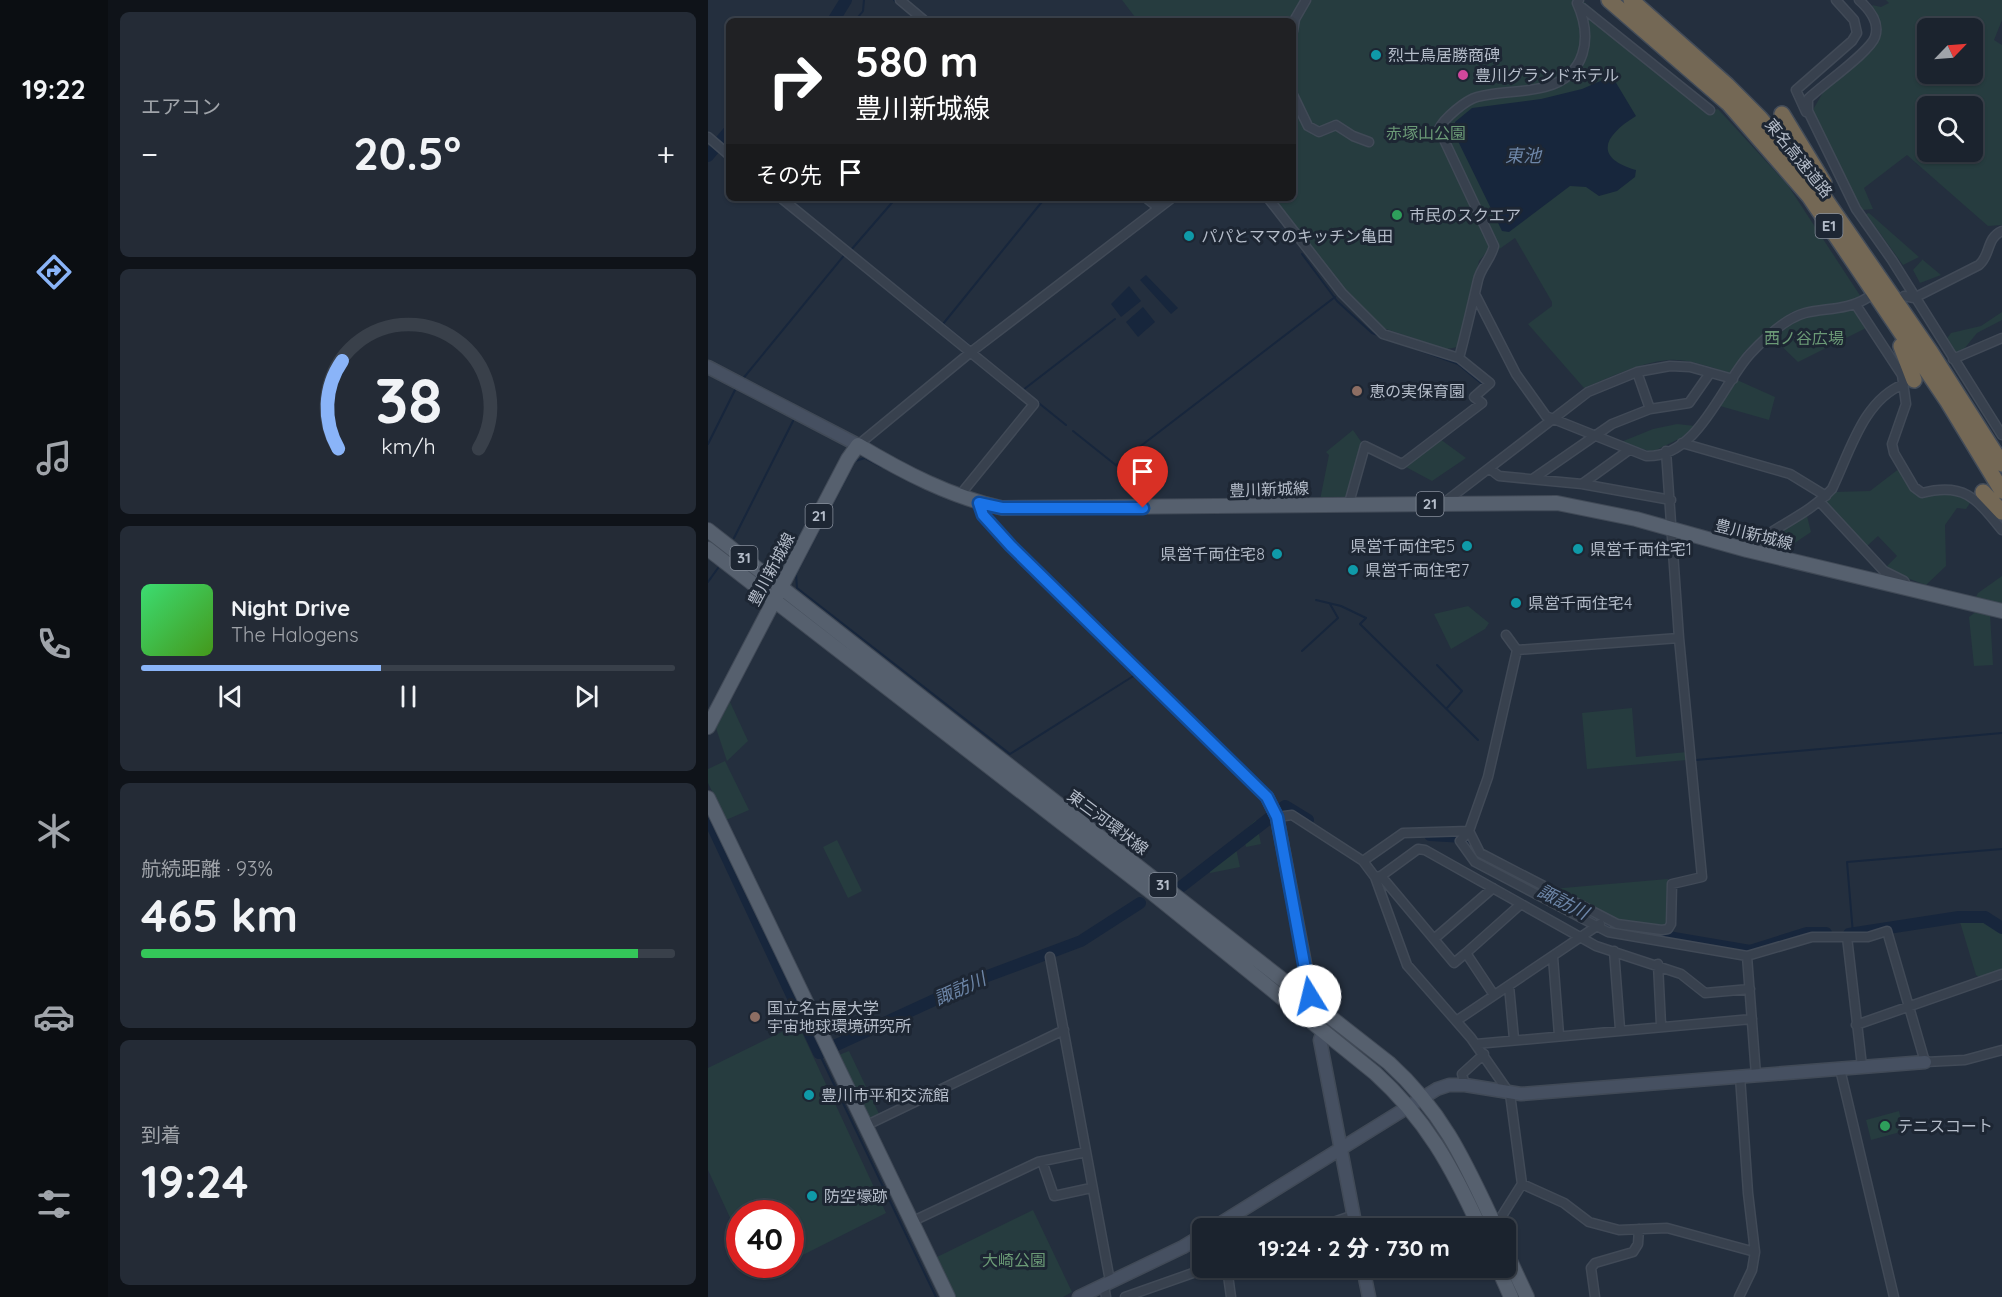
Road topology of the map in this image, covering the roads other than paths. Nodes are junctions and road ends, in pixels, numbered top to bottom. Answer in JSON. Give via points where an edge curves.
{"nodes":[{"id":1,"x":900,"y":0,"type":"edge"},
{"id":2,"x":1306,"y":0,"type":"edge"},
{"id":3,"x":1609,"y":0,"type":"edge"},
{"id":4,"x":1631,"y":0,"type":"edge"},
{"id":5,"x":1836,"y":0,"type":"edge"},
{"id":6,"x":1859,"y":0,"type":"edge"},
{"id":7,"x":1576,"y":1,"type":"edge"},
{"id":8,"x":921,"y":18,"type":"edge"},
{"id":9,"x":1296,"y":18,"type":"edge"},
{"id":10,"x":1296,"y":102,"type":"edge"},
{"id":11,"x":1710,"y":110,"type":"dead end"},
{"id":12,"x":1782,"y":114,"type":"dead end"},
{"id":13,"x":1814,"y":128,"type":"junction"},
{"id":14,"x":710,"y":139,"type":"edge"},
{"id":15,"x":1369,"y":142,"type":"dead end"},
{"id":16,"x":726,"y":152,"type":"edge"},
{"id":17,"x":785,"y":201,"type":"edge"},
{"id":18,"x":1150,"y":201,"type":"edge"},
{"id":19,"x":1168,"y":201,"type":"edge"},
{"id":20,"x":1270,"y":201,"type":"edge"},
{"id":21,"x":1159,"y":208,"type":"junction"},
{"id":22,"x":2002,"y":231,"type":"edge"},
{"id":23,"x":1853,"y":239,"type":"junction"},
{"id":24,"x":1476,"y":296,"type":"junction"},
{"id":25,"x":1904,"y":296,"type":"dead end"},
{"id":26,"x":1914,"y":297,"type":"junction"},
{"id":27,"x":1867,"y":298,"type":"dead end"},
{"id":28,"x":1882,"y":304,"type":"junction"},
{"id":29,"x":1856,"y":305,"type":"junction"},
{"id":30,"x":2002,"y":338,"type":"edge"},
{"id":31,"x":971,"y":352,"type":"junction"},
{"id":32,"x":1459,"y":358,"type":"junction"},
{"id":33,"x":1953,"y":359,"type":"junction"},
{"id":34,"x":708,"y":367,"type":"edge"},
{"id":35,"x":1638,"y":372,"type":"junction"},
{"id":36,"x":1710,"y":373,"type":"junction"},
{"id":37,"x":1733,"y":379,"type":"junction"},
{"id":38,"x":1909,"y":382,"type":"junction"},
{"id":39,"x":1650,"y":409,"type":"junction"},
{"id":40,"x":1553,"y":419,"type":"junction"},
{"id":41,"x":1595,"y":435,"type":"junction"},
{"id":42,"x":2002,"y":435,"type":"edge"},
{"id":43,"x":1682,"y":443,"type":"junction"},
{"id":44,"x":858,"y":445,"type":"junction"},
{"id":45,"x":1629,"y":450,"type":"junction"},
{"id":46,"x":1666,"y":451,"type":"junction"},
{"id":47,"x":2002,"y":464,"type":"edge"},
{"id":48,"x":1490,"y":469,"type":"junction"},
{"id":49,"x":1534,"y":478,"type":"junction"},
{"id":50,"x":1582,"y":484,"type":"junction"},
{"id":51,"x":2002,"y":491,"type":"edge"},
{"id":52,"x":1983,"y":492,"type":"dead end"},
{"id":53,"x":960,"y":495,"type":"junction"},
{"id":54,"x":1823,"y":499,"type":"junction"},
{"id":55,"x":1671,"y":500,"type":"junction"},
{"id":56,"x":979,"y":503,"type":"junction"},
{"id":57,"x":1348,"y":503,"type":"junction"},
{"id":58,"x":1442,"y":504,"type":"junction"},
{"id":59,"x":2002,"y":512,"type":"edge"},
{"id":60,"x":1670,"y":529,"type":"junction"},
{"id":61,"x":708,"y":530,"type":"edge"},
{"id":62,"x":2002,"y":530,"type":"edge"},
{"id":63,"x":708,"y":549,"type":"edge"},
{"id":64,"x":1747,"y":550,"type":"junction"},
{"id":65,"x":780,"y":586,"type":"junction"},
{"id":66,"x":1908,"y":588,"type":"junction"},
{"id":67,"x":773,"y":599,"type":"junction"},
{"id":68,"x":2002,"y":611,"type":"edge"},
{"id":69,"x":1506,"y":635,"type":"dead end"},
{"id":70,"x":1679,"y":638,"type":"junction"},
{"id":71,"x":1517,"y":650,"type":"junction"},
{"id":72,"x":708,"y":727,"type":"edge"},
{"id":73,"x":1267,"y":797,"type":"joint"},
{"id":74,"x":708,"y":798,"type":"edge"},
{"id":75,"x":1277,"y":817,"type":"junction"},
{"id":76,"x":1469,"y":831,"type":"junction"},
{"id":77,"x":1364,"y":861,"type":"junction"},
{"id":78,"x":1378,"y":877,"type":"junction"},
{"id":79,"x":1493,"y":888,"type":"junction"},
{"id":80,"x":1521,"y":904,"type":"junction"},
{"id":81,"x":1608,"y":919,"type":"junction"},
{"id":82,"x":1598,"y":926,"type":"junction"},
{"id":83,"x":1582,"y":938,"type":"junction"},
{"id":84,"x":1847,"y":938,"type":"junction"},
{"id":85,"x":1434,"y":939,"type":"junction"},
{"id":86,"x":1614,"y":951,"type":"junction"},
{"id":87,"x":1466,"y":953,"type":"junction"},
{"id":88,"x":1747,"y":956,"type":"junction"},
{"id":89,"x":1050,"y":957,"type":"dead end"},
{"id":90,"x":1552,"y":957,"type":"junction"},
{"id":91,"x":1658,"y":964,"type":"junction"},
{"id":92,"x":2002,"y":974,"type":"edge"},
{"id":93,"x":1509,"y":986,"type":"junction"},
{"id":94,"x":1750,"y":989,"type":"junction"},
{"id":95,"x":1494,"y":995,"type":"junction"},
{"id":96,"x":1310,"y":1000,"type":"junction"},
{"id":97,"x":1910,"y":1006,"type":"junction"},
{"id":98,"x":1752,"y":1019,"type":"junction"},
{"id":99,"x":1456,"y":1021,"type":"junction"},
{"id":100,"x":1661,"y":1025,"type":"junction"},
{"id":101,"x":1856,"y":1025,"type":"junction"},
{"id":102,"x":1620,"y":1029,"type":"junction"},
{"id":103,"x":1064,"y":1030,"type":"junction"},
{"id":104,"x":1323,"y":1031,"type":"junction"},
{"id":105,"x":1559,"y":1035,"type":"junction"},
{"id":106,"x":1514,"y":1039,"type":"junction"},
{"id":107,"x":1476,"y":1044,"type":"junction"},
{"id":108,"x":2002,"y":1050,"type":"edge"},
{"id":109,"x":1484,"y":1054,"type":"junction"},
{"id":110,"x":1925,"y":1062,"type":"junction"},
{"id":111,"x":1862,"y":1066,"type":"junction"},
{"id":112,"x":1840,"y":1069,"type":"junction"},
{"id":113,"x":1756,"y":1075,"type":"junction"},
{"id":114,"x":1740,"y":1076,"type":"junction"},
{"id":115,"x":1465,"y":1085,"type":"junction"},
{"id":116,"x":1510,"y":1094,"type":"junction"},
{"id":117,"x":1423,"y":1097,"type":"junction"},
{"id":118,"x":1409,"y":1105,"type":"junction"},
{"id":119,"x":866,"y":1126,"type":"junction"},
{"id":120,"x":1341,"y":1147,"type":"junction"},
{"id":121,"x":1086,"y":1152,"type":"junction"},
{"id":122,"x":1042,"y":1161,"type":"junction"},
{"id":123,"x":1522,"y":1184,"type":"junction"},
{"id":124,"x":1091,"y":1188,"type":"junction"},
{"id":125,"x":1354,"y":1215,"type":"junction"},
{"id":126,"x":1231,"y":1218,"type":"edge"},
{"id":127,"x":1345,"y":1218,"type":"edge"},
{"id":128,"x":1354,"y":1218,"type":"edge"},
{"id":129,"x":1484,"y":1218,"type":"edge"},
{"id":130,"x":1486,"y":1218,"type":"edge"},
{"id":131,"x":1501,"y":1218,"type":"edge"},
{"id":132,"x":911,"y":1222,"type":"junction"},
{"id":133,"x":1639,"y":1228,"type":"junction"},
{"id":134,"x":1192,"y":1241,"type":"edge"},
{"id":135,"x":1755,"y":1252,"type":"junction"},
{"id":136,"x":1192,"y":1273,"type":"edge"},
{"id":137,"x":1516,"y":1273,"type":"edge"},
{"id":138,"x":1228,"y":1278,"type":"edge"},
{"id":139,"x":1365,"y":1278,"type":"edge"},
{"id":140,"x":1502,"y":1278,"type":"edge"},
{"id":141,"x":1107,"y":1288,"type":"edge"},
{"id":142,"x":1592,"y":1296,"type":"edge"},
{"id":143,"x":948,"y":1297,"type":"edge"},
{"id":144,"x":1079,"y":1297,"type":"edge"},
{"id":145,"x":1125,"y":1297,"type":"edge"},
{"id":146,"x":1231,"y":1297,"type":"edge"},
{"id":147,"x":1369,"y":1297,"type":"edge"},
{"id":148,"x":1511,"y":1297,"type":"edge"},
{"id":149,"x":1527,"y":1297,"type":"edge"},
{"id":150,"x":1739,"y":1297,"type":"edge"},
{"id":151,"x":1894,"y":1297,"type":"edge"}],
"edges":[{"from":1,"to":8,"type":"street"},
{"from":2,"to":9,"type":"street"},
{"from":3,"to":28,"type":"highway","name":"東名高速道路","number":"E1","via":[[1684,62],[1755,131],[1809,196]]},
{"from":4,"to":23,"type":"highway","name":"東名高速道路","number":"E1","via":[[1760,118],[1812,180]]},
{"from":5,"to":13,"type":"street","via":[[1854,20],[1857,33],[1796,90]]},
{"from":6,"to":13,"type":"street","via":[[1870,10],[1876,35],[1868,47],[1808,99]]},
{"from":7,"to":11,"type":"street"},
{"from":7,"to":24,"type":"street","via":[[1586,42],[1575,70],[1545,87],[1473,98],[1439,129],[1494,246],[1478,279]]},
{"from":10,"to":15,"type":"street","via":[[1308,126],[1319,132],[1336,125]]},
{"from":12,"to":23,"type":"highway"},
{"from":13,"to":26,"type":"street","via":[[1856,209]]},
{"from":14,"to":16,"type":"street"},
{"from":17,"to":31,"type":"street"},
{"from":18,"to":21,"type":"street"},
{"from":19,"to":21,"type":"street"},
{"from":20,"to":32,"type":"street","via":[[1342,293],[1383,334]]},
{"from":21,"to":31,"type":"street"},
{"from":22,"to":26,"type":"street","via":[[1991,239],[1979,265]]},
{"from":23,"to":47,"type":"highway","name":"東名高速道路","number":"E1"},
{"from":24,"to":32,"type":"street"},
{"from":24,"to":40,"type":"street","via":[[1522,383],[1546,416]]},
{"from":25,"to":26,"type":"street"},
{"from":26,"to":33,"type":"street"},
{"from":27,"to":29,"type":"street"},
{"from":28,"to":38,"type":"highway"},
{"from":28,"to":51,"type":"highway","name":"東名高速道路","number":"E1"},
{"from":29,"to":37,"type":"street","via":[[1794,316],[1749,355]]},
{"from":29,"to":38,"type":"street"},
{"from":30,"to":33,"type":"street"},
{"from":31,"to":44,"type":"street"},
{"from":31,"to":53,"type":"street","via":[[1034,404]]},
{"from":32,"to":57,"type":"street","via":[[1490,383],[1473,397],[1482,404],[1402,464],[1365,446]]},
{"from":33,"to":42,"type":"street"},
{"from":34,"to":44,"type":"street"},
{"from":35,"to":36,"type":"street","via":[[1670,366]]},
{"from":35,"to":39,"type":"street"},
{"from":35,"to":40,"type":"street","via":[[1587,392]]},
{"from":36,"to":37,"type":"street"},
{"from":36,"to":39,"type":"street","via":[[1689,403]]},
{"from":37,"to":43,"type":"street","via":[[1701,426]]},
{"from":38,"to":54,"type":"street","via":[[1884,393],[1872,407],[1832,489]]},
{"from":38,"to":62,"type":"street","via":[[1892,444],[1914,487],[1922,493],[1935,488],[1963,492],[1976,500]]},
{"from":39,"to":41,"type":"street"},
{"from":40,"to":41,"type":"street"},
{"from":40,"to":48,"type":"street"},
{"from":41,"to":45,"type":"street"},
{"from":41,"to":49,"type":"street"},
{"from":43,"to":46,"type":"street"},
{"from":43,"to":54,"type":"street","via":[[1790,474]]},
{"from":44,"to":53,"type":"main road","name":"豊川新城線","number":"21"},
{"from":44,"to":65,"type":"main road","name":"豊川新城線","number":"21"},
{"from":45,"to":46,"type":"street","via":[[1654,456]]},
{"from":45,"to":50,"type":"street"},
{"from":46,"to":55,"type":"street"},
{"from":48,"to":49,"type":"street","via":[[1499,476]]},
{"from":48,"to":58,"type":"street"},
{"from":49,"to":50,"type":"street"},
{"from":50,"to":55,"type":"street"},
{"from":52,"to":59,"type":"highway"},
{"from":53,"to":56,"type":"main road","name":"豊川新城線","number":"21"},
{"from":54,"to":64,"type":"street"},
{"from":54,"to":66,"type":"street","via":[[1884,571],[1906,582]]},
{"from":55,"to":60,"type":"street"},
{"from":56,"to":57,"type":"main road","name":"豊川新城線","number":"21","via":[[1042,509]]},
{"from":56,"to":73,"type":"street","via":[[983,515],[1011,546]]},
{"from":57,"to":58,"type":"main road","name":"豊川新城線","number":"21"},
{"from":58,"to":60,"type":"main road","name":"豊川新城線","number":"21","via":[[1557,503]]},
{"from":60,"to":64,"type":"main road","name":"豊川新城線","number":"21"},
{"from":60,"to":70,"type":"street"},
{"from":61,"to":65,"type":"main road","name":"東三河環状線","number":"31"},
{"from":63,"to":67,"type":"main road","name":"東三河環状線","number":"31"},
{"from":64,"to":66,"type":"main road","name":"豊川新城線","number":"21"},
{"from":65,"to":67,"type":"main road","name":"豊川新城線","number":"21"},
{"from":65,"to":96,"type":"main road","name":"東三河環状線","number":"31"},
{"from":66,"to":68,"type":"main road","name":"豊川新城線","number":"21"},
{"from":67,"to":72,"type":"main road","name":"豊川新城線","number":"21"},
{"from":67,"to":104,"type":"main road","name":"東三河環状線","number":"31","via":[[1151,892]]},
{"from":69,"to":71,"type":"street"},
{"from":70,"to":71,"type":"street"},
{"from":70,"to":81,"type":"street","via":[[1702,877],[1672,884],[1668,929],[1617,924]]},
{"from":71,"to":76,"type":"street","via":[[1488,777]]},
{"from":73,"to":75,"type":"street"},
{"from":74,"to":119,"type":"main road"},
{"from":75,"to":77,"type":"street","via":[[1292,815]]},
{"from":75,"to":96,"type":"street"},
{"from":76,"to":77,"type":"street","via":[[1403,833]]},
{"from":76,"to":81,"type":"street","via":[[1483,856]]},
{"from":76,"to":82,"type":"street","via":[[1460,841],[1475,862]]},
{"from":77,"to":78,"type":"street"},
{"from":78,"to":79,"type":"street","via":[[1418,849]]},
{"from":78,"to":85,"type":"street"},
{"from":78,"to":99,"type":"street","via":[[1401,955]]},
{"from":79,"to":80,"type":"street"},
{"from":79,"to":85,"type":"street"},
{"from":80,"to":83,"type":"street"},
{"from":80,"to":87,"type":"street"},
{"from":81,"to":82,"type":"street"},
{"from":82,"to":83,"type":"street"},
{"from":82,"to":88,"type":"street","via":[[1608,932]]},
{"from":83,"to":86,"type":"street"},
{"from":83,"to":90,"type":"street"},
{"from":84,"to":88,"type":"street","via":[[1812,937]]},
{"from":84,"to":97,"type":"street","via":[[1887,931]]},
{"from":84,"to":101,"type":"street"},
{"from":85,"to":87,"type":"street","via":[[1454,963]]},
{"from":86,"to":91,"type":"street"},
{"from":86,"to":102,"type":"street"},
{"from":87,"to":95,"type":"street"},
{"from":88,"to":94,"type":"street"},
{"from":89,"to":103,"type":"street"},
{"from":90,"to":93,"type":"street"},
{"from":90,"to":105,"type":"street"},
{"from":91,"to":94,"type":"street","via":[[1688,977],[1705,993]]},
{"from":91,"to":100,"type":"street"},
{"from":92,"to":97,"type":"street"},
{"from":93,"to":95,"type":"street"},
{"from":93,"to":106,"type":"street"},
{"from":94,"to":98,"type":"street"},
{"from":95,"to":99,"type":"street"},
{"from":96,"to":117,"type":"main road","name":"東三河環状線","number":"31"},
{"from":97,"to":101,"type":"street"},
{"from":97,"to":110,"type":"street"},
{"from":98,"to":100,"type":"street"},
{"from":98,"to":113,"type":"street"},
{"from":99,"to":107,"type":"street"},
{"from":100,"to":102,"type":"street"},
{"from":101,"to":111,"type":"street"},
{"from":102,"to":105,"type":"street"},
{"from":103,"to":119,"type":"street"},
{"from":103,"to":121,"type":"street"},
{"from":104,"to":118,"type":"main road","name":"東三河環状線","number":"31"},
{"from":104,"to":120,"type":"street","via":[[1320,1040]]},
{"from":105,"to":106,"type":"street"},
{"from":106,"to":107,"type":"street"},
{"from":107,"to":109,"type":"street"},
{"from":108,"to":110,"type":"street","via":[[1965,1060]]},
{"from":109,"to":115,"type":"street","via":[[1462,1074]]},
{"from":109,"to":116,"type":"street"},
{"from":110,"to":111,"type":"street"},
{"from":111,"to":112,"type":"street"},
{"from":112,"to":113,"type":"street"},
{"from":112,"to":151,"type":"street"},
{"from":113,"to":114,"type":"street"},
{"from":114,"to":116,"type":"street"},
{"from":114,"to":135,"type":"street"},
{"from":115,"to":116,"type":"street"},
{"from":115,"to":117,"type":"street","via":[[1449,1085]]},
{"from":116,"to":123,"type":"street"},
{"from":117,"to":118,"type":"street"},
{"from":117,"to":130,"type":"main road","name":"東三河環状線","number":"31","via":[[1452,1136]]},
{"from":118,"to":120,"type":"street"},
{"from":118,"to":129,"type":"main road","name":"東三河環状線","number":"31"},
{"from":119,"to":132,"type":"main road"},
{"from":120,"to":125,"type":"street"},
{"from":120,"to":126,"type":"street"},
{"from":121,"to":122,"type":"street"},
{"from":121,"to":124,"type":"street"},
{"from":122,"to":124,"type":"street","via":[[1054,1196]]},
{"from":122,"to":132,"type":"street"},
{"from":123,"to":131,"type":"street"},
{"from":123,"to":133,"type":"street","via":[[1564,1203],[1589,1222],[1619,1230]]},
{"from":124,"to":141,"type":"street"},
{"from":125,"to":127,"type":"street"},
{"from":125,"to":128,"type":"street"},
{"from":132,"to":143,"type":"main road"},
{"from":133,"to":135,"type":"street","via":[[1667,1228]]},
{"from":133,"to":142,"type":"street","via":[[1633,1252],[1595,1263],[1591,1268]]},
{"from":134,"to":141,"type":"street"},
{"from":135,"to":150,"type":"street","via":[[1752,1270]]},
{"from":136,"to":145,"type":"street"},
{"from":137,"to":149,"type":"main road"},
{"from":138,"to":146,"type":"street"},
{"from":139,"to":147,"type":"street"},
{"from":140,"to":148,"type":"main road"},
{"from":141,"to":144,"type":"street"}]}
